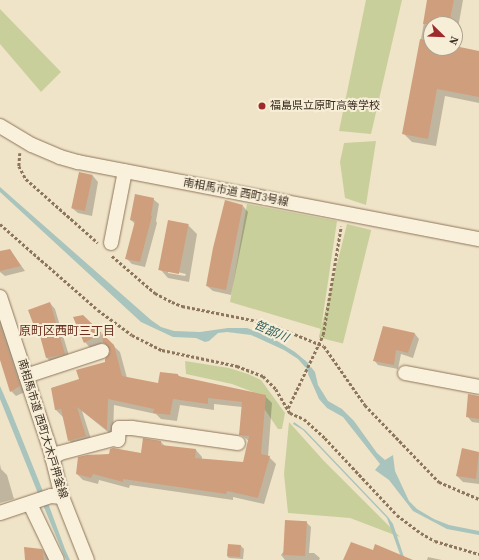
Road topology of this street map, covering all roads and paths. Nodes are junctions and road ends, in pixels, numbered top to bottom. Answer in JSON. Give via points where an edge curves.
{"nodes":[{"id":1,"x":0,"y":126,"type":"edge"},
{"id":2,"x":25,"y":141,"type":"junction"},
{"id":3,"x":125,"y":171,"type":"junction"},
{"id":4,"x":343,"y":213,"type":"junction"},
{"id":5,"x":0,"y":224,"type":"edge"},
{"id":6,"x":479,"y":239,"type":"edge"},
{"id":7,"x":105,"y":244,"type":"junction"},
{"id":8,"x":0,"y":296,"type":"edge"},
{"id":9,"x":320,"y":344,"type":"junction"},
{"id":10,"x":102,"y":351,"type":"dead end"},
{"id":11,"x":405,"y":373,"type":"dead end"},
{"id":12,"x":26,"y":376,"type":"junction"},
{"id":13,"x":479,"y":387,"type":"edge"},
{"id":14,"x":288,"y":408,"type":"junction"},
{"id":15,"x":238,"y":443,"type":"dead end"},
{"id":16,"x":52,"y":458,"type":"junction"},
{"id":17,"x":57,"y":496,"type":"junction"},
{"id":18,"x":479,"y":499,"type":"edge"},
{"id":19,"x":33,"y":503,"type":"junction"},
{"id":20,"x":0,"y":513,"type":"edge"},
{"id":21,"x":479,"y":554,"type":"edge"},
{"id":22,"x":57,"y":560,"type":"edge"},
{"id":23,"x":87,"y":560,"type":"edge"}],
"edges":[{"from":1,"to":2,"type":"street","name":"南相馬市道 西町3号線"},
{"from":2,"to":3,"type":"street","name":"南相馬市道 西町3号線","via":[[60,157]]},
{"from":2,"to":7,"type":"path","via":[[19,166],[26,179]]},
{"from":3,"to":4,"type":"street","name":"南相馬市道 西町3号線"},
{"from":3,"to":7,"type":"street"},
{"from":4,"to":6,"type":"street","name":"南相馬市道 西町3号線"},
{"from":4,"to":9,"type":"path"},
{"from":5,"to":14,"type":"path","via":[[98,310],[132,335],[162,350],[237,366],[263,376],[276,389]]},
{"from":7,"to":9,"type":"path","via":[[109,254],[155,293],[172,302],[267,322]]},
{"from":8,"to":12,"type":"street","name":"南相馬市道 西町大木戸押釜線"},
{"from":9,"to":14,"type":"path"},
{"from":9,"to":18,"type":"path","via":[[324,346],[365,405],[438,482]]},
{"from":10,"to":12,"type":"street"},
{"from":11,"to":13,"type":"street"},
{"from":12,"to":16,"type":"street","name":"南相馬市道 西町大木戸押釜線"},
{"from":14,"to":21,"type":"path","via":[[290,413],[304,418],[325,438],[387,505],[410,525],[435,541]]},
{"from":15,"to":16,"type":"street","via":[[119,428],[118,440],[113,439],[60,453]]},
{"from":16,"to":17,"type":"street","name":"南相馬市道 西町大木戸押釜線"},
{"from":17,"to":19,"type":"street"},
{"from":17,"to":23,"type":"street","name":"南相馬市道 西町大木戸押釜線"},
{"from":19,"to":20,"type":"street"},
{"from":19,"to":22,"type":"street"}]}
